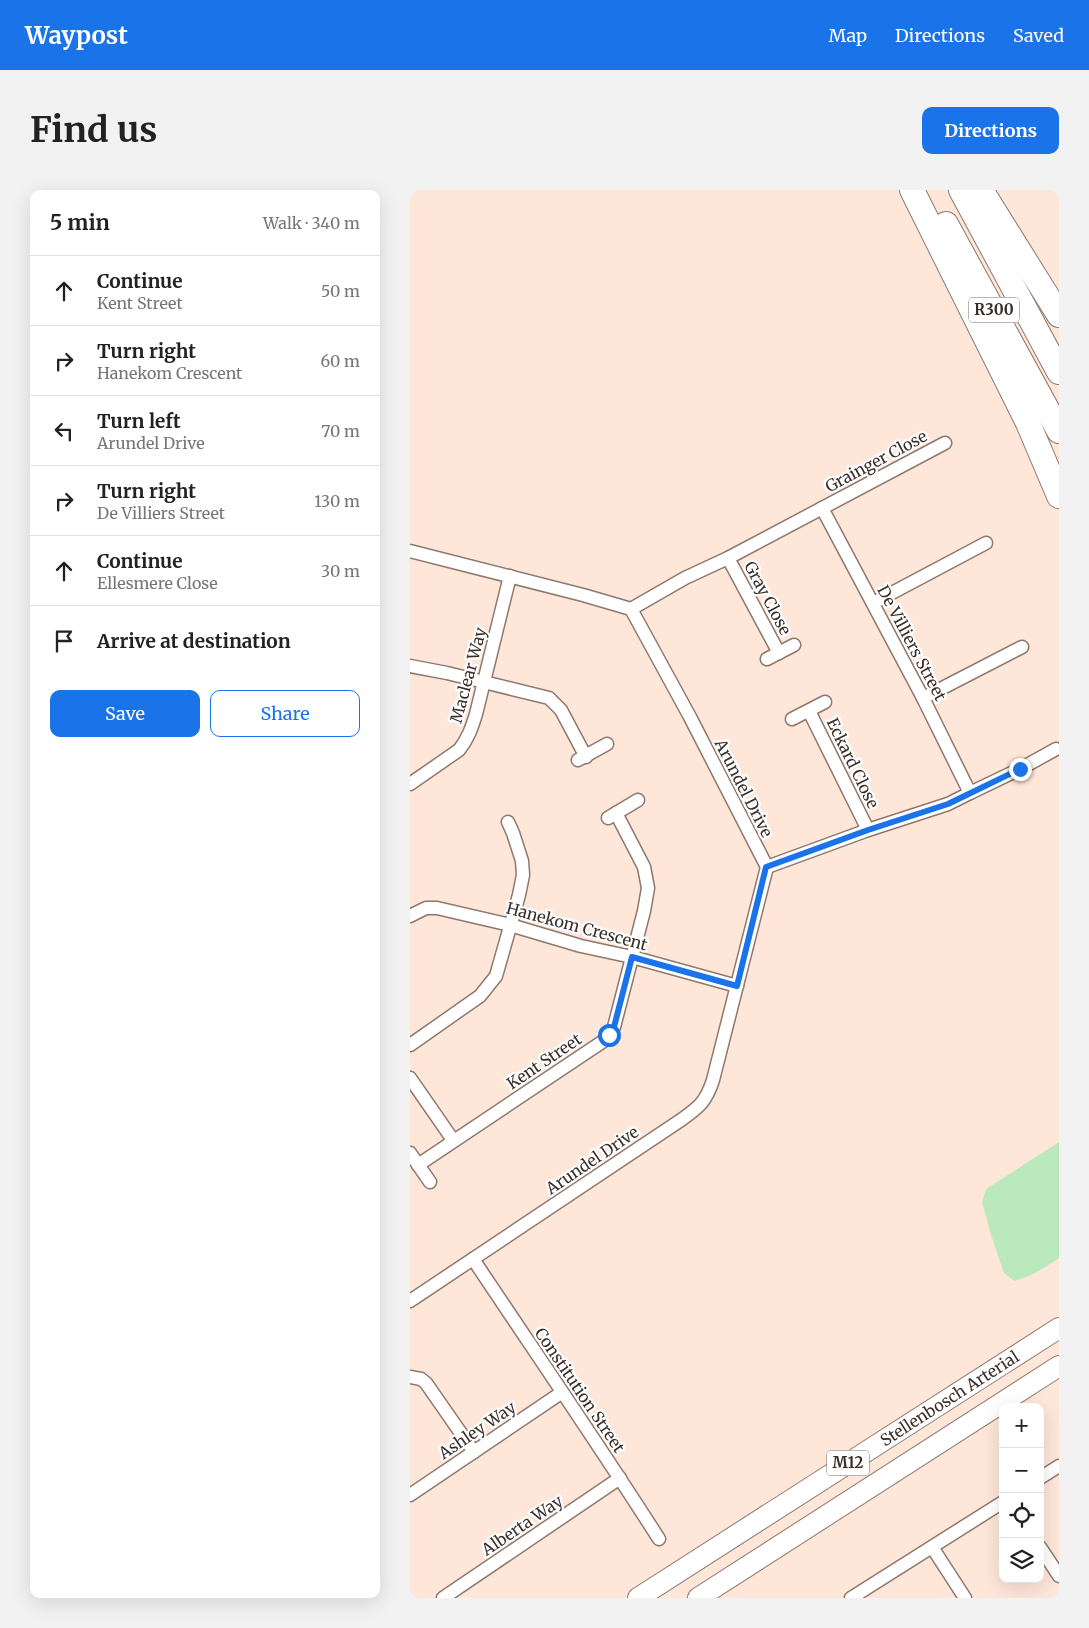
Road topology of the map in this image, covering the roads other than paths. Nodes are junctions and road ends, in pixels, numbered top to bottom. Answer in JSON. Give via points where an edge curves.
{"nodes":[{"id":1,"x":912,"y":190,"type":"edge"},
{"id":2,"x":928,"y":190,"type":"edge"},
{"id":3,"x":961,"y":190,"type":"edge"},
{"id":4,"x":981,"y":190,"type":"edge"},
{"id":5,"x":1059,"y":315,"type":"edge"},
{"id":6,"x":1059,"y":372,"type":"edge"},
{"id":7,"x":1059,"y":431,"type":"edge"},
{"id":8,"x":945,"y":443,"type":"dead end"},
{"id":9,"x":1059,"y":496,"type":"edge"},
{"id":10,"x":822,"y":508,"type":"junction"},
{"id":11,"x":986,"y":543,"type":"dead end"},
{"id":12,"x":410,"y":551,"type":"edge"},
{"id":13,"x":728,"y":558,"type":"junction"},
{"id":14,"x":510,"y":576,"type":"junction"},
{"id":15,"x":873,"y":603,"type":"junction"},
{"id":16,"x":631,"y":609,"type":"junction"},
{"id":17,"x":794,"y":645,"type":"dead end"},
{"id":18,"x":1022,"y":647,"type":"dead end"},
{"id":19,"x":779,"y":653,"type":"junction"},
{"id":20,"x":767,"y":659,"type":"dead end"},
{"id":21,"x":410,"y":666,"type":"edge"},
{"id":22,"x":484,"y":682,"type":"junction"},
{"id":23,"x":922,"y":698,"type":"junction"},
{"id":24,"x":825,"y":702,"type":"dead end"},
{"id":25,"x":809,"y":710,"type":"junction"},
{"id":26,"x":792,"y":719,"type":"dead end"},
{"id":27,"x":607,"y":744,"type":"dead end"},
{"id":28,"x":1056,"y":749,"type":"dead end"},
{"id":29,"x":410,"y":784,"type":"edge"},
{"id":30,"x":970,"y":793,"type":"junction"},
{"id":31,"x":638,"y":800,"type":"dead end"},
{"id":32,"x":508,"y":822,"type":"dead end"},
{"id":33,"x":868,"y":830,"type":"junction"},
{"id":34,"x":766,"y":867,"type":"junction"},
{"id":35,"x":410,"y":916,"type":"edge"},
{"id":36,"x":510,"y":925,"type":"junction"},
{"id":37,"x":632,"y":957,"type":"junction"},
{"id":38,"x":737,"y":986,"type":"junction"},
{"id":39,"x":410,"y":1045,"type":"edge"},
{"id":40,"x":410,"y":1078,"type":"edge"},
{"id":41,"x":453,"y":1140,"type":"junction"},
{"id":42,"x":410,"y":1153,"type":"edge"},
{"id":43,"x":418,"y":1165,"type":"junction"},
{"id":44,"x":430,"y":1182,"type":"dead end"},
{"id":45,"x":473,"y":1259,"type":"junction"},
{"id":46,"x":410,"y":1301,"type":"edge"},
{"id":47,"x":1059,"y":1328,"type":"edge"},
{"id":48,"x":1059,"y":1366,"type":"edge"},
{"id":49,"x":410,"y":1377,"type":"edge"},
{"id":50,"x":562,"y":1393,"type":"junction"},
{"id":51,"x":474,"y":1452,"type":"junction"},
{"id":52,"x":1059,"y":1466,"type":"edge"},
{"id":53,"x":1044,"y":1475,"type":"edge"},
{"id":54,"x":620,"y":1478,"type":"junction"},
{"id":55,"x":410,"y":1495,"type":"edge"},
{"id":56,"x":999,"y":1505,"type":"edge"},
{"id":57,"x":659,"y":1540,"type":"dead end"},
{"id":58,"x":932,"y":1547,"type":"junction"},
{"id":59,"x":1044,"y":1552,"type":"edge"},
{"id":60,"x":1059,"y":1576,"type":"edge"},
{"id":61,"x":853,"y":1597,"type":"edge"},
{"id":62,"x":443,"y":1598,"type":"edge"},
{"id":63,"x":638,"y":1598,"type":"edge"},
{"id":64,"x":698,"y":1598,"type":"edge"},
{"id":65,"x":965,"y":1598,"type":"edge"}],
"edges":[{"from":1,"to":9,"type":"highway","via":[[1028,423]]},
{"from":2,"to":7,"type":"highway","number":"R300"},
{"from":3,"to":6,"type":"highway","number":"R300"},
{"from":4,"to":5,"type":"highway"},
{"from":8,"to":10,"type":"street","name":"Grainger Close"},
{"from":10,"to":13,"type":"street"},
{"from":10,"to":15,"type":"street","name":"De Villiers Street"},
{"from":11,"to":15,"type":"street"},
{"from":12,"to":14,"type":"street"},
{"from":13,"to":16,"type":"street"},
{"from":13,"to":19,"type":"street","name":"Gray Close"},
{"from":14,"to":16,"type":"street"},
{"from":14,"to":22,"type":"street","name":"Maclear Way"},
{"from":15,"to":23,"type":"street","name":"De Villiers Street"},
{"from":16,"to":34,"type":"street","name":"Arundel Drive"},
{"from":17,"to":19,"type":"street","name":"Gray Close"},
{"from":18,"to":23,"type":"street"},
{"from":19,"to":20,"type":"street","name":"Gray Close"},
{"from":21,"to":22,"type":"street"},
{"from":22,"to":27,"type":"street","via":[[549,698],[561,710],[582,759]]},
{"from":22,"to":29,"type":"street","name":"Maclear Way","via":[[465,742],[451,757]]},
{"from":23,"to":30,"type":"street","name":"De Villiers Street"},
{"from":24,"to":25,"type":"street","name":"Eckard Close"},
{"from":25,"to":26,"type":"street","name":"Eckard Close"},
{"from":25,"to":33,"type":"street","name":"Eckard Close"},
{"from":28,"to":30,"type":"street"},
{"from":30,"to":33,"type":"street","via":[[948,804]]},
{"from":31,"to":37,"type":"street","name":"Kent Street","via":[[612,815],[648,878],[646,903]]},
{"from":32,"to":36,"type":"street","via":[[522,861],[523,875]]},
{"from":33,"to":34,"type":"street"},
{"from":34,"to":38,"type":"street","name":"Arundel Drive"},
{"from":35,"to":36,"type":"street","name":"Hanekom Crescent","via":[[426,908],[436,908]]},
{"from":36,"to":37,"type":"street","name":"Hanekom Crescent"},
{"from":36,"to":39,"type":"street","via":[[496,976],[488,988],[471,1004]]},
{"from":37,"to":38,"type":"street","name":"Hanekom Crescent"},
{"from":37,"to":41,"type":"street","name":"Kent Street","via":[[614,1027],[605,1040]]},
{"from":38,"to":45,"type":"street","name":"Arundel Drive","via":[[713,1080],[702,1103]]},
{"from":40,"to":41,"type":"street"},
{"from":41,"to":43,"type":"street","name":"Kent Street"},
{"from":42,"to":43,"type":"street"},
{"from":43,"to":44,"type":"street"},
{"from":45,"to":46,"type":"street","name":"Arundel Drive"},
{"from":45,"to":50,"type":"street","name":"Constitution Street"},
{"from":47,"to":63,"type":"main road","name":"Stellenbosch Arterial","number":"M12"},
{"from":48,"to":64,"type":"main road","name":"Stellenbosch Arterial","number":"M12"},
{"from":49,"to":51,"type":"street","via":[[426,1382]]},
{"from":50,"to":51,"type":"street","name":"Ashley Way"},
{"from":50,"to":54,"type":"street","name":"Constitution Street"},
{"from":51,"to":55,"type":"street","name":"Ashley Way"},
{"from":52,"to":53,"type":"street"},
{"from":54,"to":57,"type":"street","name":"Constitution Street"},
{"from":54,"to":62,"type":"street","name":"Alberta Way"},
{"from":56,"to":58,"type":"street"},
{"from":58,"to":61,"type":"street"},
{"from":58,"to":65,"type":"street"},
{"from":59,"to":60,"type":"street"}]}
